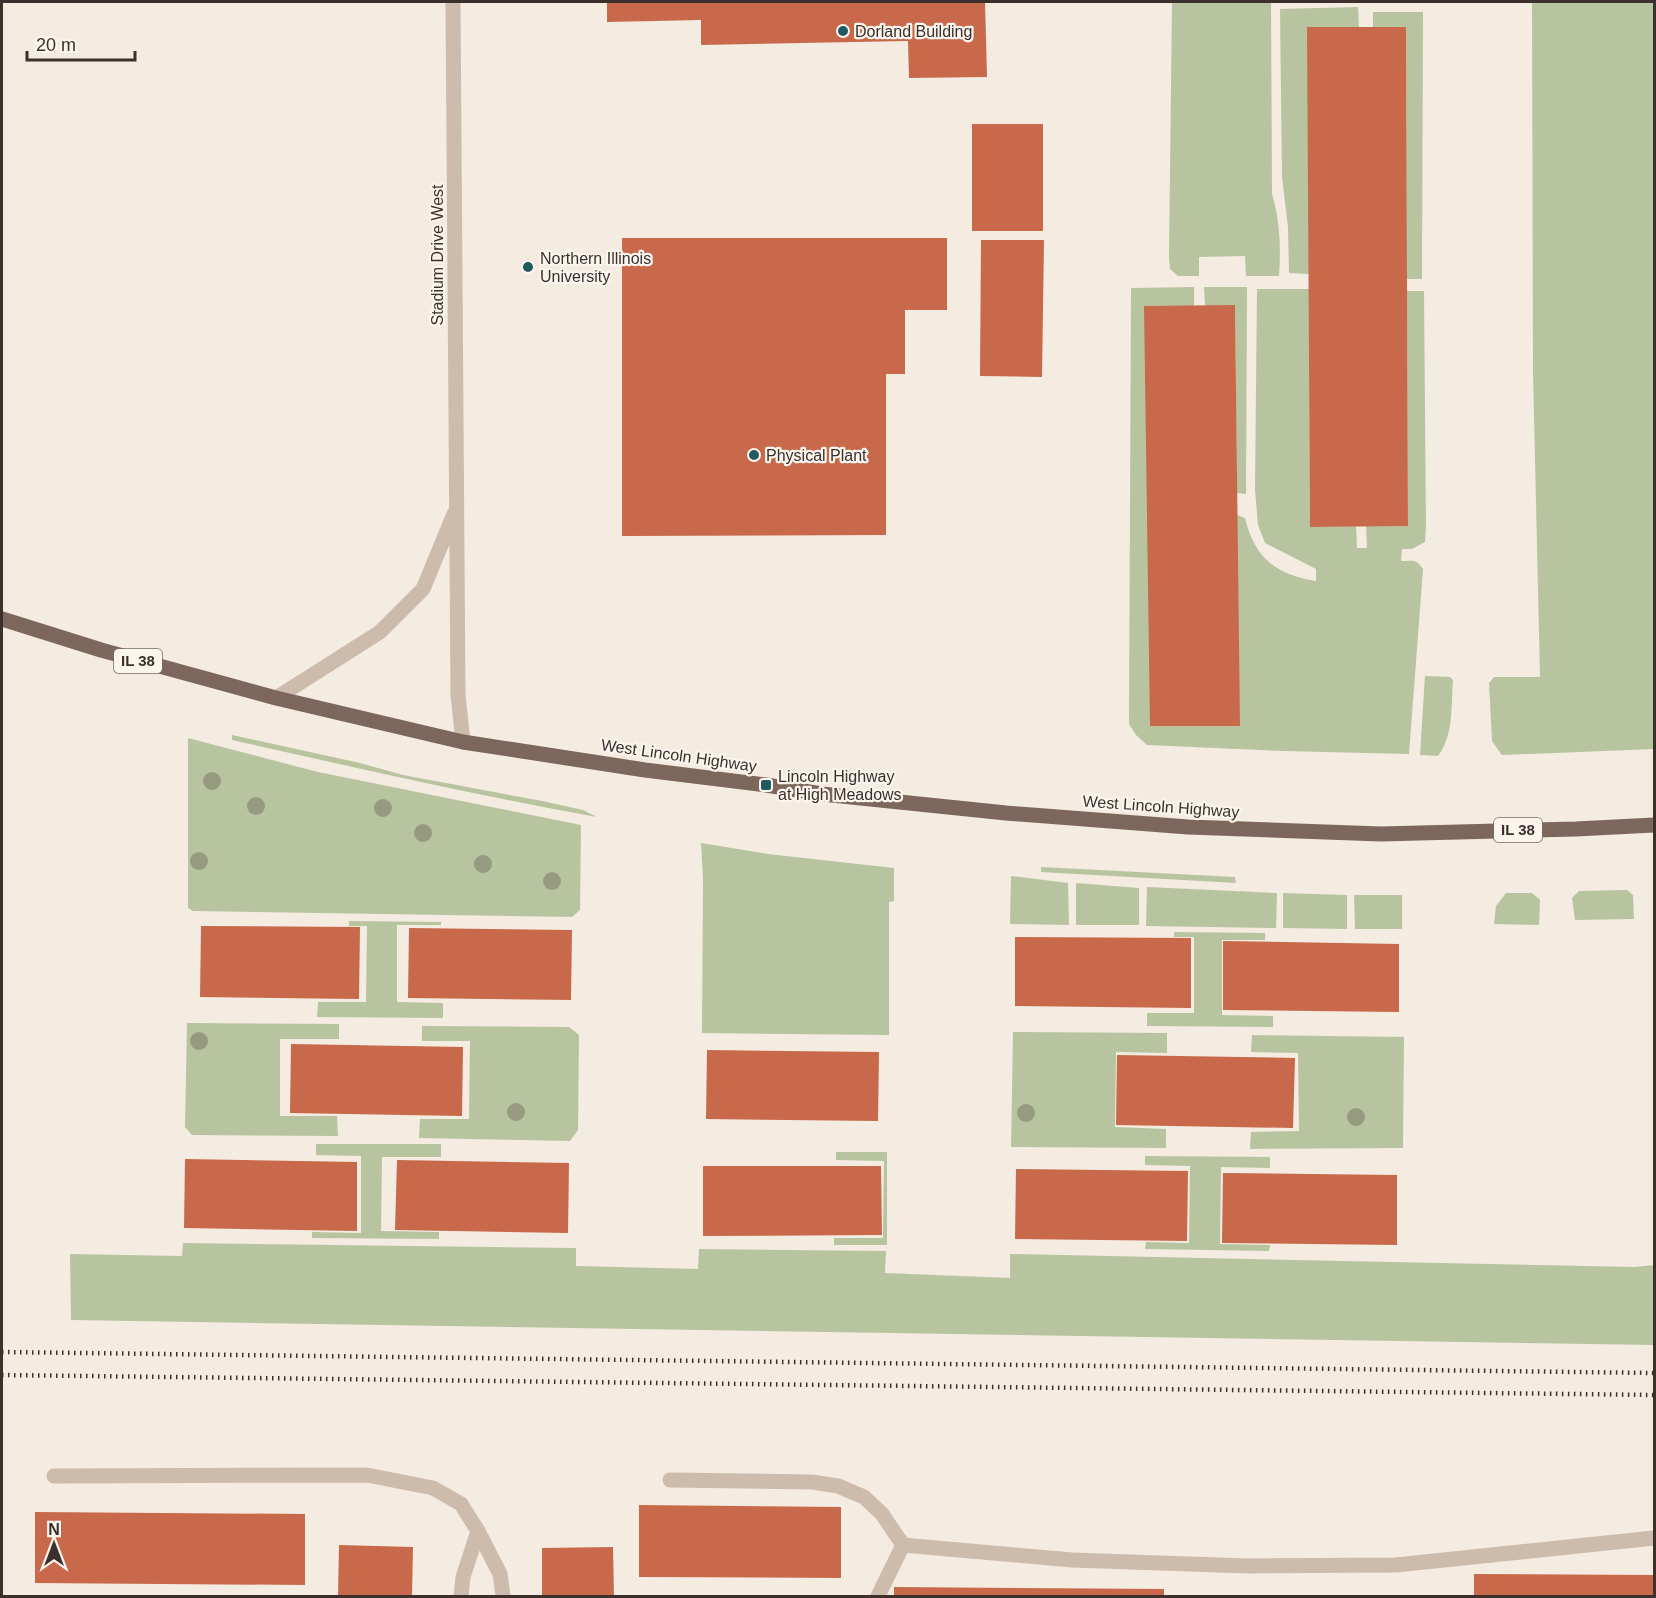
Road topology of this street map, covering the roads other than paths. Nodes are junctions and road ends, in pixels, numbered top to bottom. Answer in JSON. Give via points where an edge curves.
{"nodes":[{"id":1,"x":453,"y":2,"type":"edge"},
{"id":2,"x":456,"y":508,"type":"junction"},
{"id":3,"x":2,"y":619,"type":"edge"},
{"id":4,"x":276,"y":699,"type":"junction"},
{"id":5,"x":463,"y":742,"type":"junction"},
{"id":6,"x":1654,"y":825,"type":"edge"},
{"id":7,"x":54,"y":1476,"type":"dead end"},
{"id":8,"x":670,"y":1480,"type":"dead end"},
{"id":9,"x":478,"y":1532,"type":"junction"},
{"id":10,"x":1654,"y":1538,"type":"edge"},
{"id":11,"x":903,"y":1545,"type":"junction"},
{"id":12,"x":461,"y":1596,"type":"edge"},
{"id":13,"x":503,"y":1596,"type":"edge"},
{"id":14,"x":878,"y":1596,"type":"edge"}],
"edges":[{"from":1,"to":2,"type":"street","name":"Stadium Drive West"},
{"from":2,"to":4,"type":"street","name":"Stadium Drive West","via":[[423,589],[380,632]]},
{"from":2,"to":5,"type":"street","name":"Stadium Drive West","via":[[458,695]]},
{"from":3,"to":4,"type":"main road","name":"West Lincoln Highway","number":"IL 38"},
{"from":4,"to":5,"type":"main road","name":"West Lincoln Highway","number":"IL 38"},
{"from":5,"to":6,"type":"main road","name":"West Lincoln Highway","number":"IL 38","via":[[822,794],[1188,827],[1381,834]]},
{"from":7,"to":9,"type":"street","via":[[367,1475],[433,1488],[461,1504]]},
{"from":8,"to":11,"type":"street","via":[[812,1482],[838,1486],[864,1497],[882,1514]]},
{"from":9,"to":12,"type":"street"},
{"from":9,"to":13,"type":"street","via":[[500,1574]]},
{"from":10,"to":11,"type":"street","via":[[1373,1565],[1248,1566],[1072,1560]]},
{"from":11,"to":14,"type":"street"}]}
